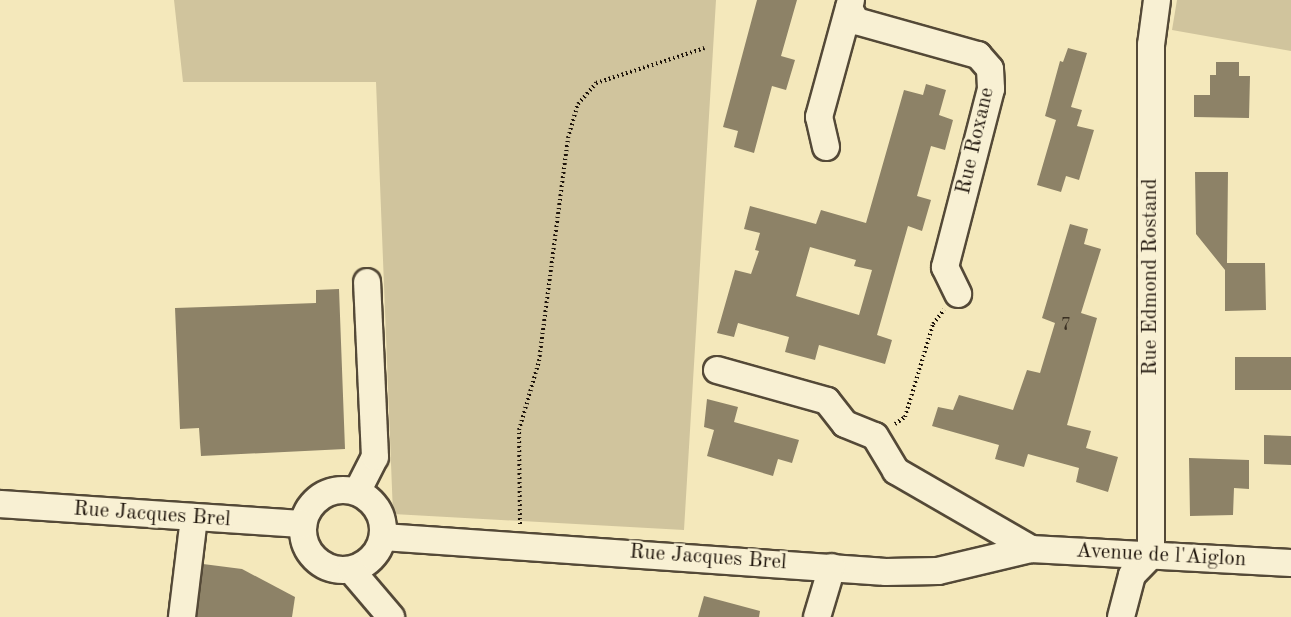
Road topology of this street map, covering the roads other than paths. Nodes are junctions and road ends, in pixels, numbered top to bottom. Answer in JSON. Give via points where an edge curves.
{"nodes":[{"id":1,"x":1157,"y":0,"type":"edge"},
{"id":2,"x":850,"y":4,"type":"edge"},
{"id":3,"x":826,"y":147,"type":"dead end"},
{"id":4,"x":367,"y":282,"type":"dead end"},
{"id":5,"x":958,"y":294,"type":"road end"},
{"id":6,"x":717,"y":370,"type":"dead end"},
{"id":7,"x":357,"y":492,"type":"junction"},
{"id":8,"x":0,"y":504,"type":"edge"},
{"id":9,"x":194,"y":518,"type":"junction"},
{"id":10,"x":303,"y":524,"type":"junction"},
{"id":11,"x":383,"y":537,"type":"junction"},
{"id":12,"x":1031,"y":549,"type":"junction"},
{"id":13,"x":1151,"y":555,"type":"junction"},
{"id":14,"x":1291,"y":563,"type":"edge"},
{"id":15,"x":832,"y":567,"type":"junction"},
{"id":16,"x":351,"y":570,"type":"junction"},
{"id":17,"x":182,"y":617,"type":"edge"},
{"id":18,"x":390,"y":617,"type":"edge"},
{"id":19,"x":817,"y":617,"type":"edge"},
{"id":20,"x":1121,"y":617,"type":"edge"}],
"edges":[{"from":1,"to":13,"type":"street","name":"Rue Edmond Rostand","via":[[1151,45]]},
{"from":2,"to":3,"type":"street","via":[[819,117]]},
{"from":2,"to":5,"type":"street","name":"Rue Roxane","via":[[856,21],[978,55],[990,69],[991,89],[945,267]]},
{"from":4,"to":7,"type":"street","via":[[375,457]]},
{"from":6,"to":12,"type":"street","via":[[827,401],[845,424],[875,436],[896,471]]},
{"from":7,"to":10,"type":"street","via":[[337,490],[324,495],[312,505]]},
{"from":7,"to":11,"type":"street","via":[[378,510]]},
{"from":8,"to":9,"type":"street","name":"Rue Jacques Brel"},
{"from":9,"to":10,"type":"street","name":"Rue Jacques Brel"},
{"from":9,"to":17,"type":"street"},
{"from":10,"to":16,"type":"street","via":[[310,553],[320,563],[337,570]]},
{"from":11,"to":15,"type":"street","name":"Rue Jacques Brel"},
{"from":11,"to":16,"type":"street","via":[[370,560]]},
{"from":12,"to":13,"type":"street","name":"Avenue de l'Aiglon"},
{"from":12,"to":15,"type":"street","name":"Rue Jacques Brel","via":[[938,571]]},
{"from":13,"to":14,"type":"street","name":"Avenue de l'Aiglon"},
{"from":13,"to":20,"type":"street","via":[[1132,575]]},
{"from":15,"to":19,"type":"street"},
{"from":16,"to":18,"type":"street"}]}
